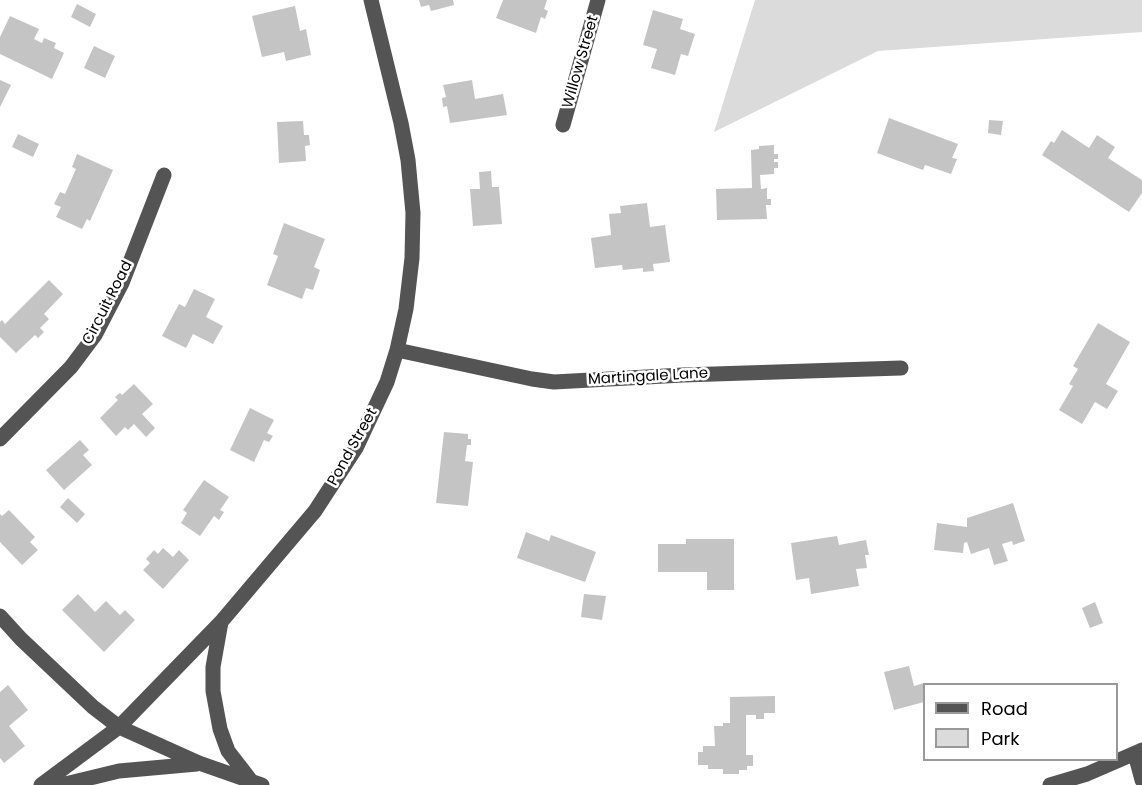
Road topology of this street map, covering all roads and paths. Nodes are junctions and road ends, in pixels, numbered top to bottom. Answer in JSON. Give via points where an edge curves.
{"nodes":[{"id":1,"x":371,"y":0,"type":"edge"},
{"id":2,"x":598,"y":0,"type":"edge"},
{"id":3,"x":563,"y":125,"type":"dead end"},
{"id":4,"x":164,"y":175,"type":"dead end"},
{"id":5,"x":398,"y":350,"type":"junction"},
{"id":6,"x":901,"y":368,"type":"dead end"},
{"id":7,"x":0,"y":439,"type":"edge"},
{"id":8,"x":0,"y":616,"type":"edge"},
{"id":9,"x":221,"y":622,"type":"junction"},
{"id":10,"x":119,"y":727,"type":"junction"},
{"id":11,"x":1138,"y":752,"type":"edge"},
{"id":12,"x":199,"y":763,"type":"junction"},
{"id":13,"x":1090,"y":779,"type":"edge"},
{"id":14,"x":1142,"y":780,"type":"edge"},
{"id":15,"x":257,"y":783,"type":"edge"},
{"id":16,"x":41,"y":785,"type":"edge"},
{"id":17,"x":61,"y":785,"type":"edge"},
{"id":18,"x":1050,"y":785,"type":"edge"}],
"edges":[{"from":1,"to":5,"type":"street","name":"Pond Street","via":[[400,116],[412,200],[410,278]]},
{"from":2,"to":3,"type":"street","name":"Willow Street"},
{"from":4,"to":7,"type":"street","name":"Circuit Road","via":[[122,283],[95,335],[71,367]]},
{"from":5,"to":6,"type":"street","name":"Martingale Lane","via":[[554,382]]},
{"from":5,"to":9,"type":"street","name":"Pond Street","via":[[377,406],[348,463],[315,511]]},
{"from":8,"to":10,"type":"street","via":[[93,707]]},
{"from":9,"to":10,"type":"street","name":"Pond Street"},
{"from":9,"to":15,"type":"street","via":[[213,667],[220,729],[228,751]]},
{"from":10,"to":12,"type":"street"},
{"from":10,"to":16,"type":"street","name":"Pond Street"},
{"from":11,"to":13,"type":"street"},
{"from":11,"to":14,"type":"street"},
{"from":12,"to":15,"type":"street"},
{"from":12,"to":17,"type":"street","via":[[119,771]]},
{"from":13,"to":18,"type":"street"}]}
